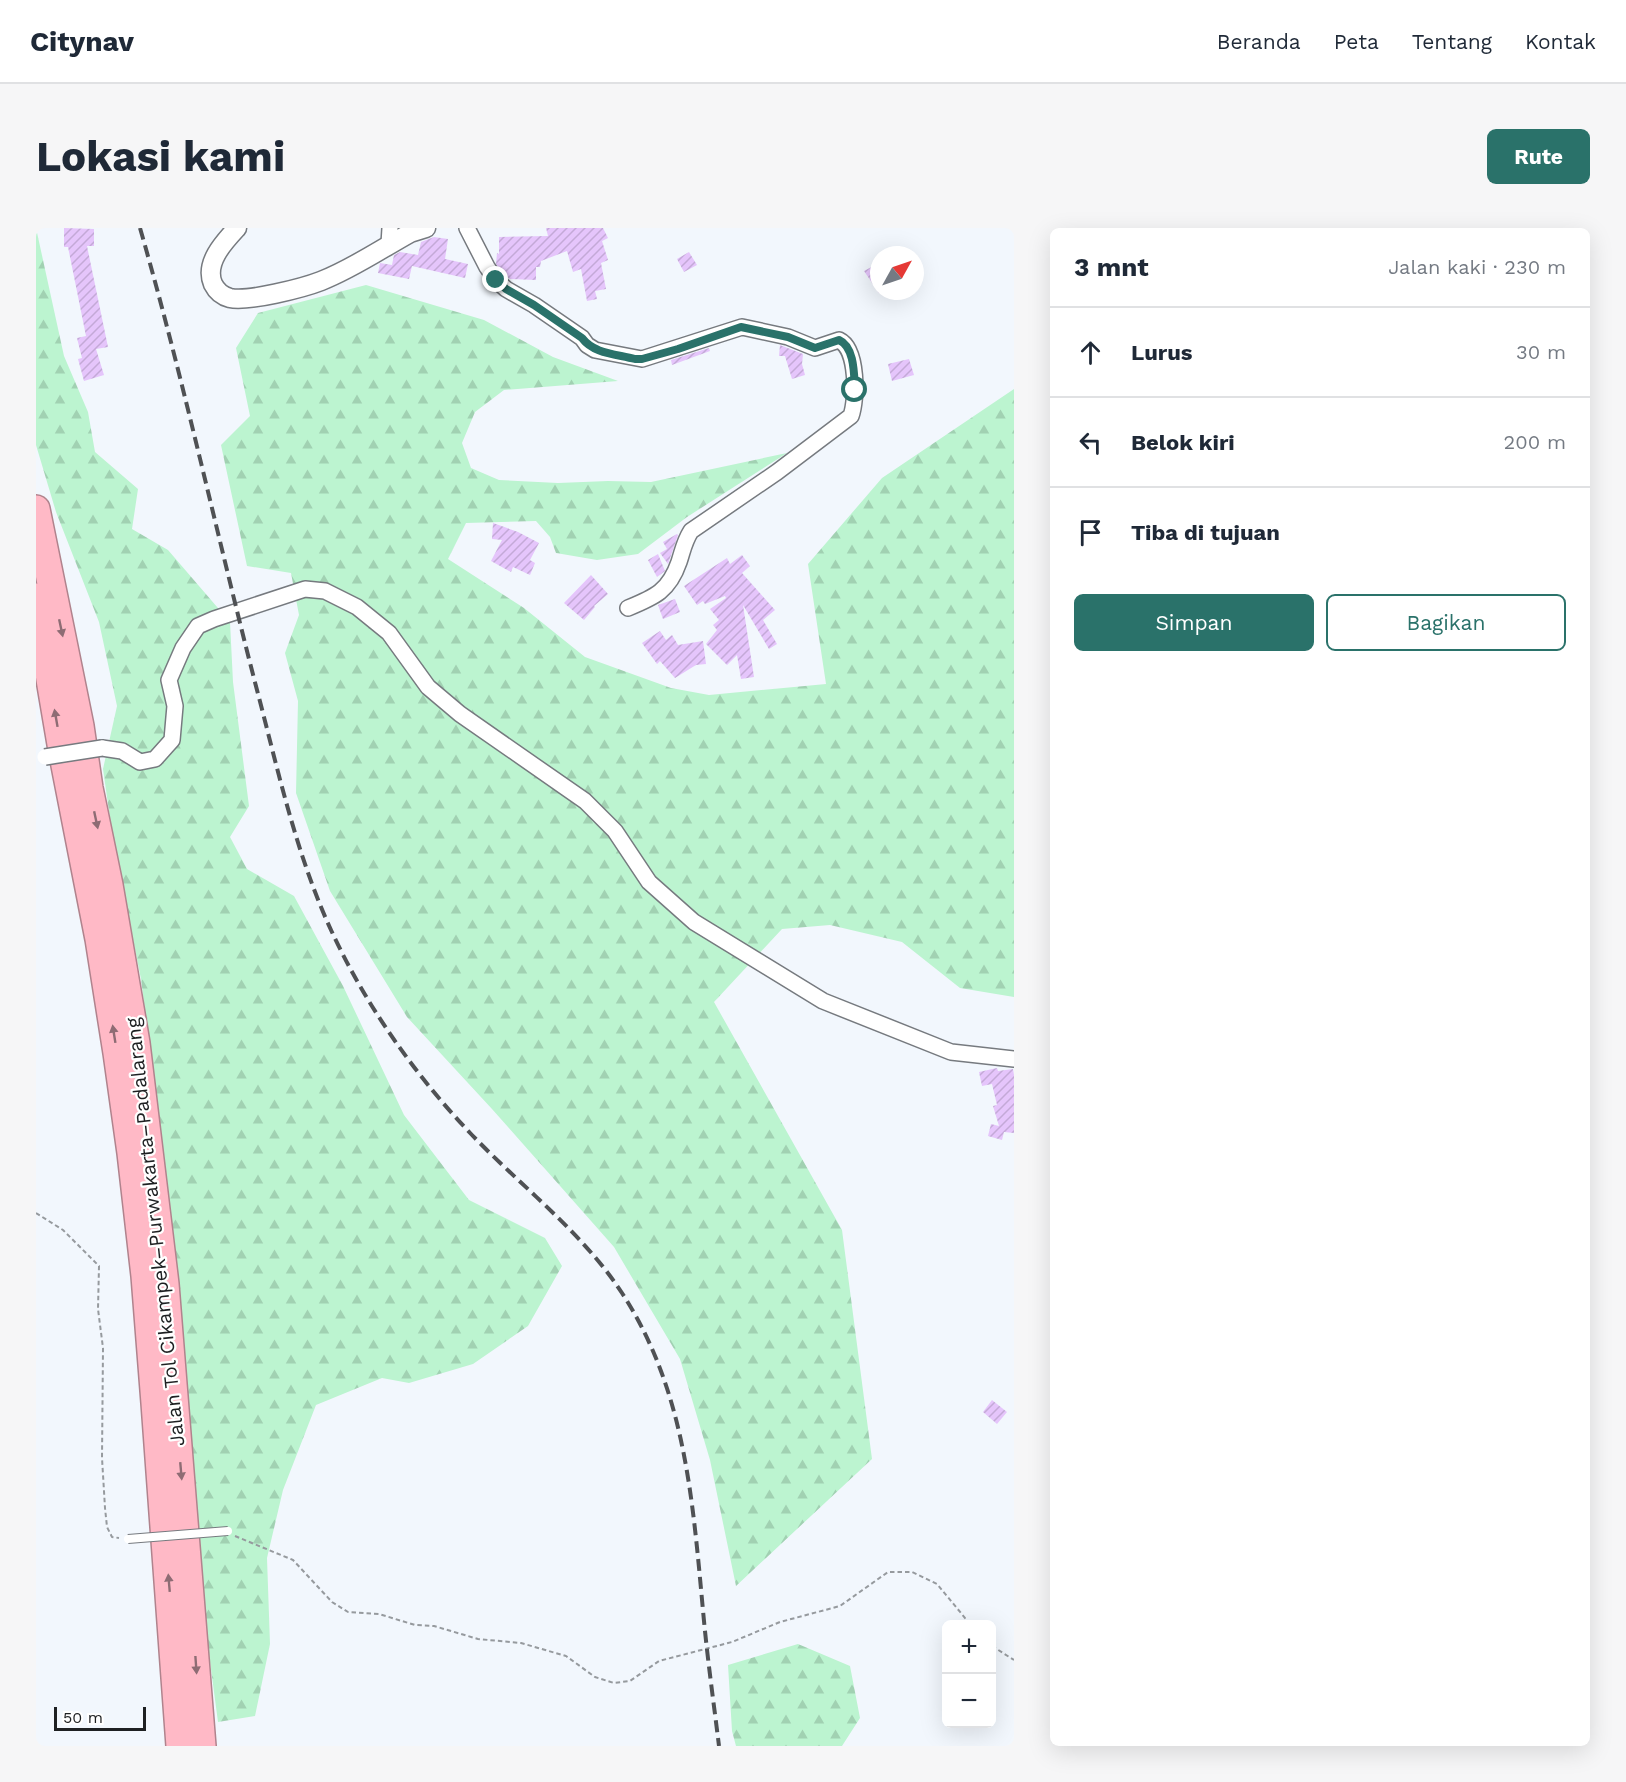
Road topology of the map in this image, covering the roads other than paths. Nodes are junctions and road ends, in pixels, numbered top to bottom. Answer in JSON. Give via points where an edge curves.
{"nodes":[{"id":1,"x":237,"y":228,"type":"edge"},
{"id":2,"x":426,"y":228,"type":"edge"},
{"id":3,"x":467,"y":228,"type":"edge"},
{"id":4,"x":389,"y":236,"type":"edge"},
{"id":5,"x":36,"y":509,"type":"edge"},
{"id":6,"x":36,"y":597,"type":"edge"},
{"id":7,"x":628,"y":608,"type":"dead end"},
{"id":8,"x":41,"y":758,"type":"edge"},
{"id":9,"x":1014,"y":1059,"type":"edge"},
{"id":10,"x":228,"y":1531,"type":"road end"},
{"id":11,"x":128,"y":1539,"type":"road end"},
{"id":12,"x":180,"y":1746,"type":"edge"},
{"id":13,"x":202,"y":1746,"type":"edge"}],
"edges":[{"from":1,"to":4,"type":"street","via":[[218,252],[212,270],[217,291],[235,299],[321,281]]},
{"from":2,"to":4,"type":"street"},
{"from":3,"to":7,"type":"street","via":[[496,280],[595,350],[642,359],[741,327],[788,337],[815,348],[839,340],[847,348],[855,390],[850,416],[692,531],[667,587]]},
{"from":5,"to":13,"type":"highway","name":"Jalan Tol Cikampek–Purwakarta–Padalarang","one_way":true,"via":[[110,885],[138,1054],[166,1295]]},
{"from":12,"to":6,"type":"highway","name":"Jalan Tol Cikampek–Purwakarta–Padalarang","one_way":true,"via":[[155,1403],[131,1153],[99,939]]},
{"from":8,"to":9,"type":"street","bridge":true,"via":[[102,748],[122,751],[140,762],[155,759],[172,740],[175,706],[169,680],[198,626],[305,589],[325,591],[357,607],[389,633],[428,687],[460,714],[585,801],[615,831],[649,882],[694,922],[823,1001],[951,1052]]},
{"from":10,"to":11,"type":"lane","bridge":true}]}
